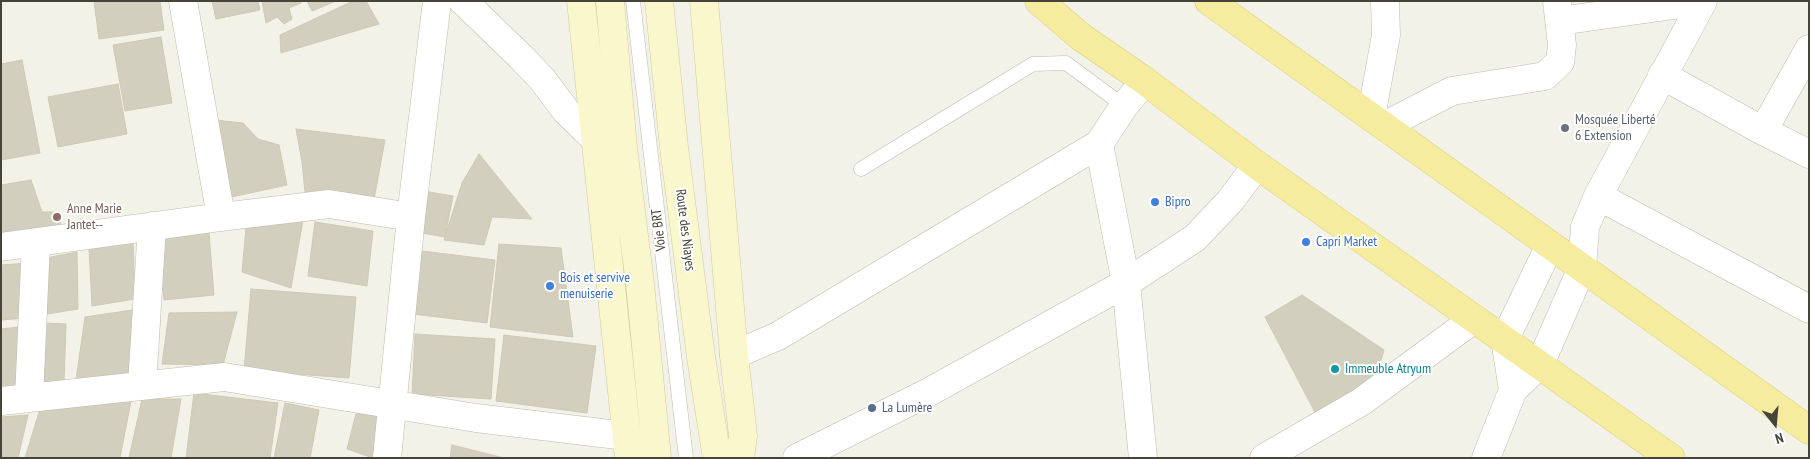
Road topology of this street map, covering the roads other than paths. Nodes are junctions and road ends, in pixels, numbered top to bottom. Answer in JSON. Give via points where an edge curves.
{"nodes":[{"id":1,"x":183,"y":1,"type":"edge"},
{"id":2,"x":437,"y":1,"type":"edge"},
{"id":3,"x":463,"y":1,"type":"edge"},
{"id":4,"x":581,"y":1,"type":"edge"},
{"id":5,"x":610,"y":1,"type":"edge"},
{"id":6,"x":633,"y":1,"type":"edge"},
{"id":7,"x":660,"y":1,"type":"edge"},
{"id":8,"x":704,"y":1,"type":"edge"},
{"id":9,"x":1039,"y":1,"type":"edge"},
{"id":10,"x":1209,"y":1,"type":"edge"},
{"id":11,"x":1385,"y":1,"type":"edge"},
{"id":12,"x":1702,"y":1,"type":"edge"},
{"id":13,"x":1559,"y":11,"type":"edge"},
{"id":14,"x":1809,"y":49,"type":"edge"},
{"id":15,"x":1662,"y":75,"type":"junction"},
{"id":16,"x":1145,"y":81,"type":"junction"},
{"id":17,"x":1124,"y":106,"type":"junction"},
{"id":18,"x":1378,"y":121,"type":"junction"},
{"id":19,"x":1763,"y":131,"type":"junction"},
{"id":20,"x":596,"y":140,"type":"junction"},
{"id":21,"x":1099,"y":144,"type":"junction"},
{"id":22,"x":1809,"y":154,"type":"edge"},
{"id":23,"x":1258,"y":165,"type":"junction"},
{"id":24,"x":861,"y":168,"type":"dead end"},
{"id":25,"x":1598,"y":196,"type":"junction"},
{"id":26,"x":221,"y":217,"type":"junction"},
{"id":27,"x":411,"y":217,"type":"junction"},
{"id":28,"x":152,"y":226,"type":"junction"},
{"id":29,"x":1585,"y":227,"type":"junction"},
{"id":30,"x":36,"y":243,"type":"junction"},
{"id":31,"x":1550,"y":245,"type":"junction"},
{"id":32,"x":1,"y":247,"type":"edge"},
{"id":33,"x":1582,"y":268,"type":"junction"},
{"id":34,"x":1126,"y":283,"type":"junction"},
{"id":35,"x":1809,"y":309,"type":"edge"},
{"id":36,"x":1474,"y":319,"type":"junction"},
{"id":37,"x":1504,"y":339,"type":"junction"},
{"id":38,"x":734,"y":355,"type":"junction"},
{"id":39,"x":1540,"y":364,"type":"junction"},
{"id":40,"x":142,"y":386,"type":"junction"},
{"id":41,"x":1513,"y":390,"type":"junction"},
{"id":42,"x":28,"y":398,"type":"junction"},
{"id":43,"x":1,"y":401,"type":"edge"},
{"id":44,"x":392,"y":403,"type":"junction"},
{"id":45,"x":1809,"y":430,"type":"edge"},
{"id":46,"x":627,"y":447,"type":"edge"},
{"id":47,"x":387,"y":458,"type":"edge"},
{"id":48,"x":657,"y":458,"type":"edge"},
{"id":49,"x":686,"y":458,"type":"edge"},
{"id":50,"x":717,"y":458,"type":"edge"},
{"id":51,"x":740,"y":458,"type":"edge"},
{"id":52,"x":797,"y":458,"type":"edge"},
{"id":53,"x":1142,"y":458,"type":"edge"},
{"id":54,"x":1264,"y":458,"type":"edge"},
{"id":55,"x":1486,"y":458,"type":"edge"},
{"id":56,"x":1671,"y":458,"type":"edge"}],
"edges":[{"from":1,"to":26,"type":"street"},
{"from":2,"to":27,"type":"street"},
{"from":3,"to":20,"type":"street","via":[[532,68],[566,111]]},
{"from":4,"to":20,"type":"main road"},
{"from":5,"to":48,"type":"main road"},
{"from":6,"to":49,"type":"lane","name":"Voie BRT"},
{"from":7,"to":50,"type":"main road","name":"Route des Niayes","via":[[674,147]]},
{"from":8,"to":38,"type":"main road"},
{"from":9,"to":16,"type":"main road","via":[[1081,37]]},
{"from":10,"to":18,"type":"main road"},
{"from":11,"to":18,"type":"street","via":[[1386,36]]},
{"from":12,"to":13,"type":"street"},
{"from":12,"to":15,"type":"street"},
{"from":13,"to":18,"type":"street","via":[[1560,62],[1545,76],[1452,91]]},
{"from":14,"to":19,"type":"street"},
{"from":15,"to":19,"type":"street"},
{"from":15,"to":25,"type":"street"},
{"from":16,"to":17,"type":"street"},
{"from":16,"to":23,"type":"main road"},
{"from":17,"to":21,"type":"street"},
{"from":17,"to":24,"type":"lane","via":[[1066,63],[1033,64]]},
{"from":18,"to":31,"type":"main road"},
{"from":19,"to":22,"type":"street"},
{"from":20,"to":46,"type":"main road"},
{"from":21,"to":34,"type":"street"},
{"from":21,"to":38,"type":"street","via":[[778,336]]},
{"from":23,"to":34,"type":"street","via":[[1195,238]]},
{"from":23,"to":36,"type":"main road"},
{"from":25,"to":29,"type":"street"},
{"from":25,"to":35,"type":"street"},
{"from":26,"to":27,"type":"street","via":[[330,204]]},
{"from":26,"to":28,"type":"street"},
{"from":27,"to":44,"type":"street"},
{"from":28,"to":30,"type":"street"},
{"from":28,"to":40,"type":"street"},
{"from":29,"to":31,"type":"street"},
{"from":29,"to":33,"type":"street"},
{"from":30,"to":32,"type":"street"},
{"from":30,"to":42,"type":"street"},
{"from":31,"to":33,"type":"main road"},
{"from":31,"to":37,"type":"street"},
{"from":33,"to":39,"type":"street"},
{"from":33,"to":45,"type":"main road"},
{"from":34,"to":52,"type":"street","via":[[929,392]]},
{"from":34,"to":53,"type":"street"},
{"from":36,"to":37,"type":"main road"},
{"from":36,"to":54,"type":"street","via":[[1361,402]]},
{"from":37,"to":39,"type":"main road"},
{"from":37,"to":41,"type":"street"},
{"from":38,"to":51,"type":"main road","via":[[743,436]]},
{"from":39,"to":41,"type":"street"},
{"from":39,"to":56,"type":"main road"},
{"from":40,"to":42,"type":"street"},
{"from":40,"to":44,"type":"street","via":[[224,377]]},
{"from":41,"to":55,"type":"street"},
{"from":42,"to":43,"type":"street"},
{"from":44,"to":46,"type":"street"},
{"from":44,"to":47,"type":"street"}]}
